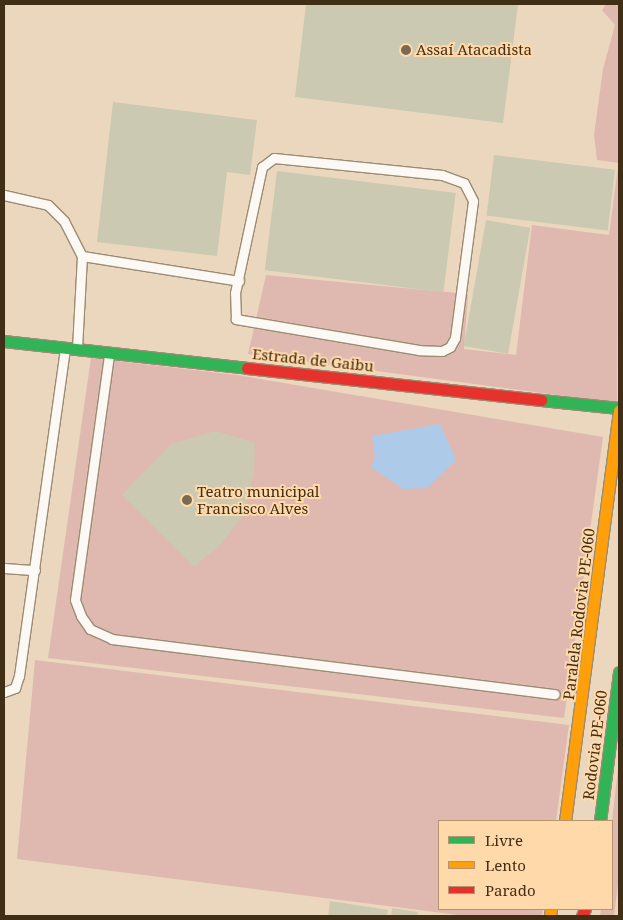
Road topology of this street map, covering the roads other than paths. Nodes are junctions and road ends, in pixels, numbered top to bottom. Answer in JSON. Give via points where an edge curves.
{"nodes":[{"id":1,"x":4,"y":195,"type":"edge"},
{"id":2,"x":82,"y":256,"type":"junction"},
{"id":3,"x":239,"y":281,"type":"junction"},
{"id":4,"x":4,"y":341,"type":"edge"},
{"id":5,"x":71,"y":349,"type":"junction"},
{"id":6,"x":110,"y":354,"type":"junction"},
{"id":7,"x":619,"y":409,"type":"edge"},
{"id":8,"x":4,"y":568,"type":"edge"},
{"id":9,"x":35,"y":570,"type":"junction"},
{"id":10,"x":619,"y":672,"type":"edge"},
{"id":11,"x":4,"y":692,"type":"edge"},
{"id":12,"x":555,"y":694,"type":"dead end"},
{"id":13,"x":565,"y":820,"type":"edge"},
{"id":14,"x":600,"y":820,"type":"edge"}],
"edges":[{"from":1,"to":2,"type":"lane","via":[[48,205],[64,221]]},
{"from":2,"to":3,"type":"lane"},
{"from":2,"to":5,"type":"lane"},
{"from":3,"to":3,"type":"lane","via":[[262,167],[268,159],[442,175],[464,183],[471,190],[473,201],[455,338],[442,351],[239,322],[233,317]]},
{"from":4,"to":5,"type":"main road","name":"Estrada de Gaibu"},
{"from":5,"to":6,"type":"main road","name":"Estrada de Gaibu"},
{"from":5,"to":9,"type":"lane"},
{"from":6,"to":7,"type":"main road","name":"Estrada de Gaibu"},
{"from":6,"to":12,"type":"lane","via":[[76,600],[80,616],[90,629],[112,638]]},
{"from":7,"to":13,"type":"main road","name":"Paralela Rodovia PE-060"},
{"from":8,"to":9,"type":"lane"},
{"from":9,"to":11,"type":"lane","via":[[19,676],[15,688]]},
{"from":10,"to":14,"type":"main road","name":"Rodovia PE-060"}]}
